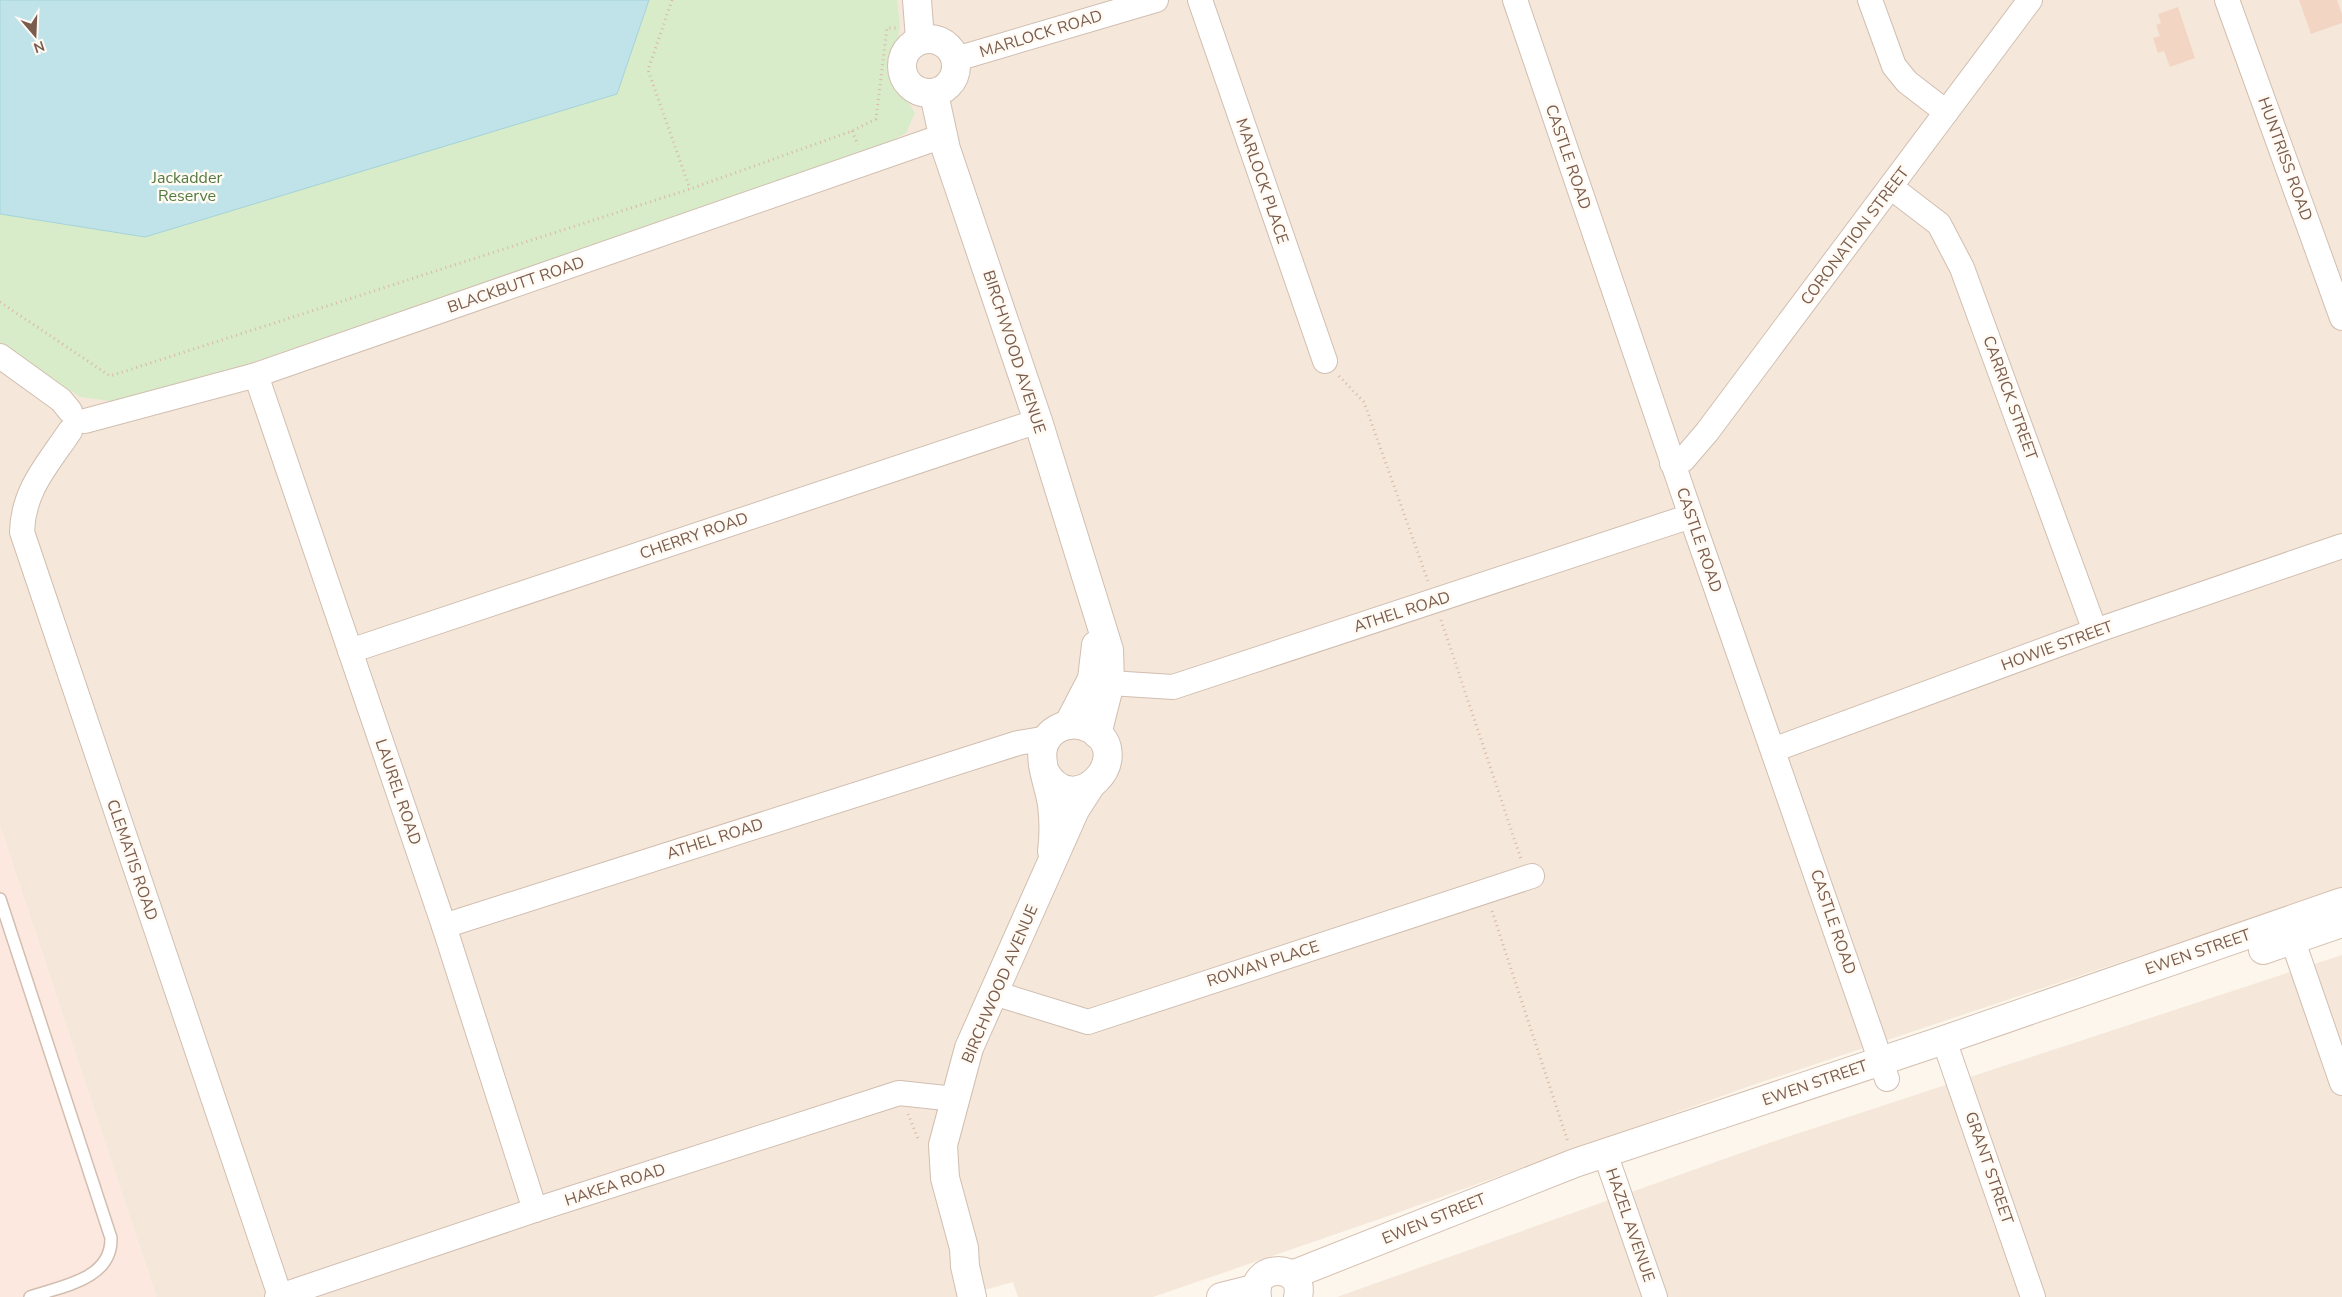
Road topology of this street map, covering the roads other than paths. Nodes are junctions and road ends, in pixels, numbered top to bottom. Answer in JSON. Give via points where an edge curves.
{"nodes":[{"id":1,"x":917,"y":0,"type":"edge"},
{"id":2,"x":1156,"y":0,"type":"edge"},
{"id":3,"x":1200,"y":0,"type":"edge"},
{"id":4,"x":1515,"y":0,"type":"edge"},
{"id":5,"x":1870,"y":0,"type":"edge"},
{"id":6,"x":2030,"y":0,"type":"edge"},
{"id":7,"x":2227,"y":0,"type":"edge"},
{"id":8,"x":920,"y":33,"type":"junction"},
{"id":9,"x":956,"y":60,"type":"junction"},
{"id":10,"x":934,"y":94,"type":"junction"},
{"id":11,"x":1946,"y":112,"type":"junction"},
{"id":12,"x":943,"y":136,"type":"junction"},
{"id":13,"x":1892,"y":188,"type":"junction"},
{"id":14,"x":2342,"y":318,"type":"edge"},
{"id":15,"x":0,"y":356,"type":"edge"},
{"id":16,"x":1325,"y":361,"type":"dead end"},
{"id":17,"x":256,"y":375,"type":"junction"},
{"id":18,"x":75,"y":421,"type":"junction"},
{"id":19,"x":1038,"y":421,"type":"junction"},
{"id":20,"x":1672,"y":463,"type":"junction"},
{"id":21,"x":1690,"y":516,"type":"junction"},
{"id":22,"x":2342,"y":546,"type":"edge"},
{"id":23,"x":1096,"y":611,"type":"junction"},
{"id":24,"x":2095,"y":632,"type":"junction"},
{"id":25,"x":350,"y":651,"type":"junction"},
{"id":26,"x":1110,"y":683,"type":"junction"},
{"id":27,"x":1058,"y":731,"type":"junction"},
{"id":28,"x":1097,"y":734,"type":"junction"},
{"id":29,"x":1774,"y":750,"type":"junction"},
{"id":30,"x":986,"y":752,"type":"junction"},
{"id":31,"x":1044,"y":769,"type":"junction"},
{"id":32,"x":1092,"y":785,"type":"junction"},
{"id":33,"x":1050,"y":868,"type":"junction"},
{"id":34,"x":1532,"y":876,"type":"dead end"},
{"id":35,"x":0,"y":899,"type":"edge"},
{"id":36,"x":2342,"y":902,"type":"edge"},
{"id":37,"x":2342,"y":923,"type":"edge"},
{"id":38,"x":444,"y":926,"type":"junction"},
{"id":39,"x":2289,"y":931,"type":"junction"},
{"id":40,"x":994,"y":993,"type":"junction"},
{"id":41,"x":1947,"y":1047,"type":"junction"},
{"id":42,"x":1884,"y":1070,"type":"junction"},
{"id":43,"x":2342,"y":1082,"type":"edge"},
{"id":44,"x":956,"y":1098,"type":"junction"},
{"id":45,"x":1608,"y":1161,"type":"junction"},
{"id":46,"x":535,"y":1210,"type":"junction"},
{"id":47,"x":964,"y":1248,"type":"junction"},
{"id":48,"x":1296,"y":1287,"type":"edge"},
{"id":49,"x":1257,"y":1292,"type":"edge"},
{"id":50,"x":279,"y":1296,"type":"edge"},
{"id":51,"x":30,"y":1297,"type":"edge"},
{"id":52,"x":972,"y":1297,"type":"edge"},
{"id":53,"x":990,"y":1297,"type":"edge"},
{"id":54,"x":1221,"y":1297,"type":"edge"},
{"id":55,"x":1655,"y":1297,"type":"edge"},
{"id":56,"x":2033,"y":1297,"type":"edge"}],
"edges":[{"from":1,"to":8,"type":"street"},
{"from":2,"to":9,"type":"street","name":"MARLOCK ROAD"},
{"from":3,"to":16,"type":"street","name":"MARLOCK PLACE"},
{"from":4,"to":20,"type":"street","name":"CASTLE ROAD"},
{"from":5,"to":11,"type":"street","via":[[1894,66],[1907,82]]},
{"from":6,"to":11,"type":"street","name":"CORONATION STREET"},
{"from":7,"to":14,"type":"street","name":"HUNTRISS ROAD"},
{"from":8,"to":9,"type":"street","via":[[946,44]]},
{"from":8,"to":10,"type":"street","via":[[903,54],[901,69],[907,84],[919,92]]},
{"from":9,"to":10,"type":"street","via":[[955,74],[949,85]]},
{"from":10,"to":12,"type":"street","name":"BIRCHWOOD AVENUE"},
{"from":11,"to":13,"type":"street","name":"CORONATION STREET"},
{"from":12,"to":17,"type":"street","name":"BLACKBUTT ROAD"},
{"from":12,"to":19,"type":"street","name":"BIRCHWOOD AVENUE"},
{"from":13,"to":20,"type":"street","name":"CORONATION STREET","via":[[1707,432],[1683,460]]},
{"from":13,"to":24,"type":"street","name":"CARRICK STREET","via":[[1939,224],[1962,268]]},
{"from":15,"to":18,"type":"street","via":[[61,400]]},
{"from":17,"to":18,"type":"street","name":"BLACKBUTT ROAD"},
{"from":17,"to":25,"type":"street","name":"LAUREL ROAD"},
{"from":18,"to":50,"type":"street","name":"CLEMATIS ROAD","via":[[28,495],[22,512],[22,532]]},
{"from":19,"to":23,"type":"street","name":"BIRCHWOOD AVENUE"},
{"from":19,"to":25,"type":"street","name":"CHERRY ROAD"},
{"from":20,"to":21,"type":"street","name":"CASTLE ROAD"},
{"from":21,"to":26,"type":"street","name":"ATHEL ROAD","via":[[1173,687]]},
{"from":21,"to":29,"type":"street","name":"CASTLE ROAD"},
{"from":22,"to":24,"type":"street","name":"HOWIE STREET"},
{"from":23,"to":26,"type":"street","name":"BIRCHWOOD AVENUE","via":[[1109,650]]},
{"from":23,"to":27,"type":"street","name":"BIRCHWOOD AVENUE","via":[[1092,679]]},
{"from":24,"to":29,"type":"street","name":"HOWIE STREET"},
{"from":25,"to":38,"type":"street","name":"LAUREL ROAD"},
{"from":26,"to":28,"type":"street","name":"BIRCHWOOD AVENUE"},
{"from":27,"to":28,"type":"street","via":[[1085,726]]},
{"from":27,"to":30,"type":"street","name":"ATHEL ROAD"},
{"from":27,"to":31,"type":"street","name":"BIRCHWOOD AVENUE","via":[[1042,748]]},
{"from":28,"to":32,"type":"street","name":"BIRCHWOOD AVENUE","via":[[1104,743],[1107,760],[1100,777]]},
{"from":29,"to":42,"type":"street","name":"CASTLE ROAD"},
{"from":30,"to":31,"type":"street","name":"ATHEL ROAD","via":[[1025,758]]},
{"from":30,"to":38,"type":"street","name":"ATHEL ROAD"},
{"from":31,"to":32,"type":"street","via":[[1052,782],[1062,788],[1080,789]]},
{"from":31,"to":33,"type":"street","name":"BIRCHWOOD AVENUE","via":[[1054,829]]},
{"from":32,"to":33,"type":"street","name":"BIRCHWOOD AVENUE","via":[[1076,810]]},
{"from":33,"to":40,"type":"street","name":"BIRCHWOOD AVENUE"},
{"from":34,"to":40,"type":"street","name":"ROWAN PLACE","via":[[1088,1022]]},
{"from":35,"to":51,"type":"lane","via":[[112,1238],[109,1254],[96,1272]]},
{"from":36,"to":39,"type":"street","name":"EWEN STREET"},
{"from":37,"to":39,"type":"street","name":"EWEN STREET"},
{"from":38,"to":46,"type":"street","name":"LAUREL ROAD"},
{"from":39,"to":41,"type":"street","name":"EWEN STREET"},
{"from":39,"to":43,"type":"street"},
{"from":40,"to":44,"type":"street","name":"BIRCHWOOD AVENUE","via":[[969,1048]]},
{"from":41,"to":42,"type":"street","name":"EWEN STREET"},
{"from":41,"to":56,"type":"street","name":"GRANT STREET"},
{"from":42,"to":45,"type":"street","name":"EWEN STREET"},
{"from":44,"to":46,"type":"street","name":"HAKEA ROAD","via":[[899,1093]]},
{"from":44,"to":47,"type":"street","name":"BIRCHWOOD AVENUE","via":[[943,1145],[944,1170]]},
{"from":45,"to":48,"type":"street","name":"EWEN STREET"},
{"from":45,"to":48,"type":"street","name":"EWEN STREET","via":[[1575,1163]]},
{"from":45,"to":55,"type":"street","name":"HAZEL AVENUE"},
{"from":46,"to":50,"type":"street","name":"HAKEA ROAD"},
{"from":47,"to":52,"type":"street","name":"BIRCHWOOD AVENUE"},
{"from":47,"to":53,"type":"street","name":"BIRCHWOOD AVENUE","via":[[978,1265]]},
{"from":48,"to":49,"type":"street","via":[[1280,1270],[1268,1272],[1258,1281]]},
{"from":49,"to":54,"type":"street"}]}
